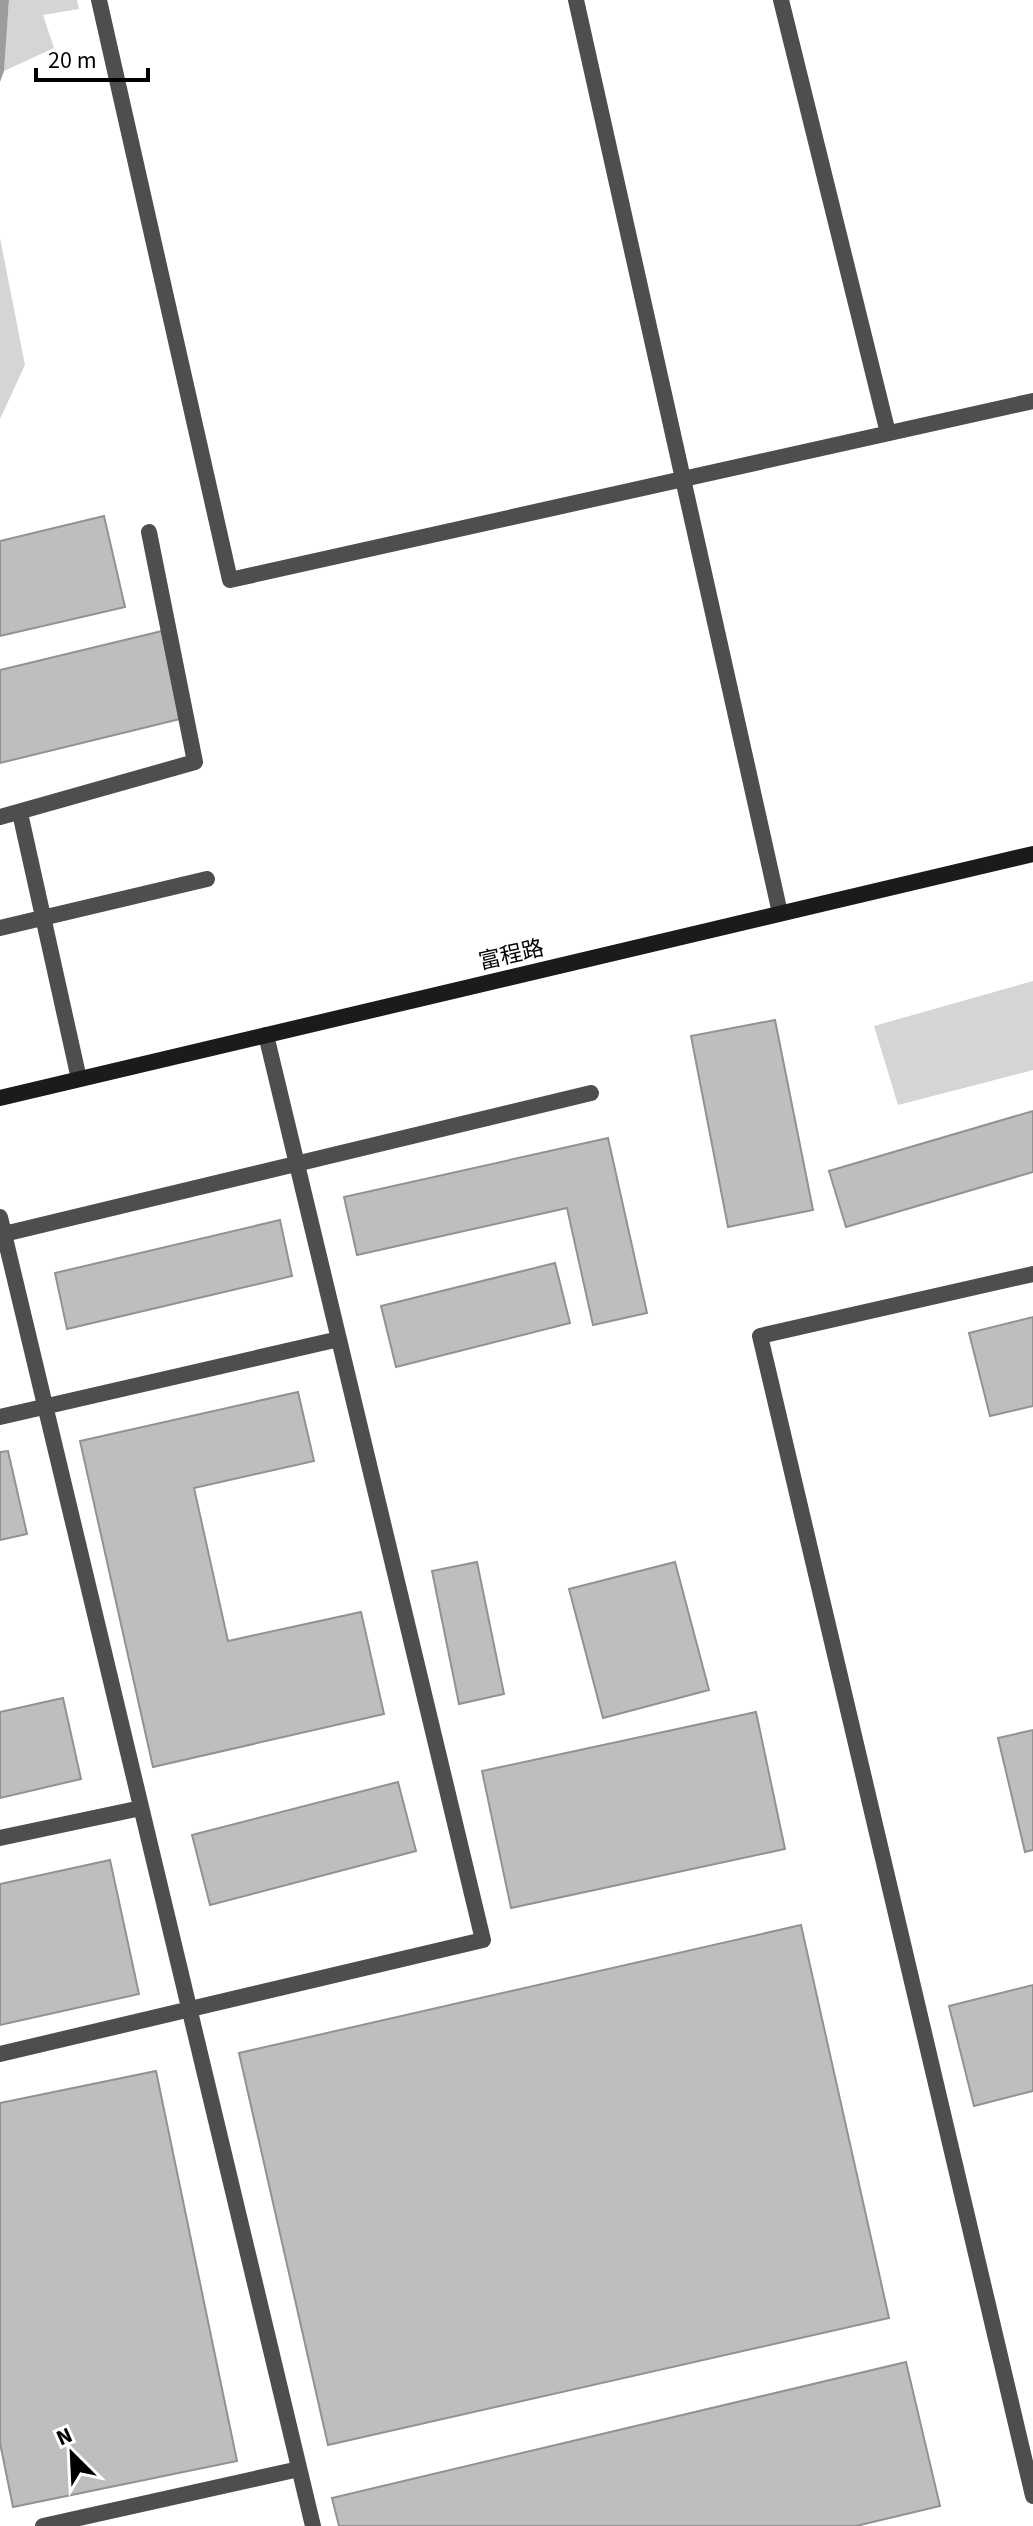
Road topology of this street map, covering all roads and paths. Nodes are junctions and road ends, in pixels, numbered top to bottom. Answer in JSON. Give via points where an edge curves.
{"nodes":[{"id":1,"x":99,"y":0,"type":"edge"},
{"id":2,"x":576,"y":0,"type":"edge"},
{"id":3,"x":781,"y":0,"type":"edge"},
{"id":4,"x":1033,"y":401,"type":"edge"},
{"id":5,"x":888,"y":433,"type":"junction"},
{"id":6,"x":683,"y":479,"type":"junction"},
{"id":7,"x":149,"y":532,"type":"dead end"},
{"id":8,"x":20,"y":813,"type":"junction"},
{"id":9,"x":0,"y":817,"type":"edge"},
{"id":10,"x":1033,"y":854,"type":"edge"},
{"id":11,"x":207,"y":879,"type":"dead end"},
{"id":12,"x":780,"y":913,"type":"junction"},
{"id":13,"x":43,"y":916,"type":"junction"},
{"id":14,"x":0,"y":928,"type":"edge"},
{"id":15,"x":266,"y":1035,"type":"junction"},
{"id":16,"x":79,"y":1079,"type":"junction"},
{"id":17,"x":591,"y":1093,"type":"dead end"},
{"id":18,"x":0,"y":1098,"type":"edge"},
{"id":19,"x":297,"y":1164,"type":"junction"},
{"id":20,"x":2,"y":1226,"type":"edge"},
{"id":21,"x":1033,"y":1274,"type":"edge"},
{"id":22,"x":339,"y":1339,"type":"junction"},
{"id":23,"x":45,"y":1406,"type":"junction"},
{"id":24,"x":0,"y":1417,"type":"edge"},
{"id":25,"x":141,"y":1808,"type":"junction"},
{"id":26,"x":0,"y":1838,"type":"edge"},
{"id":27,"x":189,"y":2009,"type":"junction"},
{"id":28,"x":0,"y":2054,"type":"edge"},
{"id":29,"x":299,"y":2469,"type":"junction"},
{"id":30,"x":1033,"y":2496,"type":"edge"},
{"id":31,"x":43,"y":2526,"type":"edge"},
{"id":32,"x":313,"y":2526,"type":"edge"}],
"edges":[{"from":1,"to":6,"type":"lane","via":[[230,580]]},
{"from":2,"to":6,"type":"lane"},
{"from":3,"to":5,"type":"lane"},
{"from":4,"to":5,"type":"lane"},
{"from":5,"to":6,"type":"lane"},
{"from":6,"to":12,"type":"lane"},
{"from":7,"to":8,"type":"lane","via":[[195,762]]},
{"from":8,"to":9,"type":"lane"},
{"from":8,"to":13,"type":"lane"},
{"from":10,"to":12,"type":"main road","name":"富程路"},
{"from":11,"to":13,"type":"lane"},
{"from":12,"to":15,"type":"main road","name":"富程路"},
{"from":13,"to":14,"type":"lane"},
{"from":13,"to":16,"type":"lane"},
{"from":15,"to":16,"type":"main road","name":"富程路"},
{"from":15,"to":19,"type":"lane"},
{"from":16,"to":18,"type":"main road","name":"富程路"},
{"from":17,"to":19,"type":"lane"},
{"from":19,"to":20,"type":"lane"},
{"from":19,"to":22,"type":"lane"},
{"from":20,"to":23,"type":"lane"},
{"from":21,"to":30,"type":"lane","via":[[760,1336]]},
{"from":22,"to":23,"type":"lane"},
{"from":22,"to":27,"type":"lane","via":[[483,1940]]},
{"from":23,"to":24,"type":"lane"},
{"from":23,"to":25,"type":"lane"},
{"from":25,"to":26,"type":"lane"},
{"from":25,"to":27,"type":"lane"},
{"from":27,"to":28,"type":"lane"},
{"from":27,"to":29,"type":"lane"},
{"from":29,"to":31,"type":"lane"},
{"from":29,"to":32,"type":"lane"}]}
